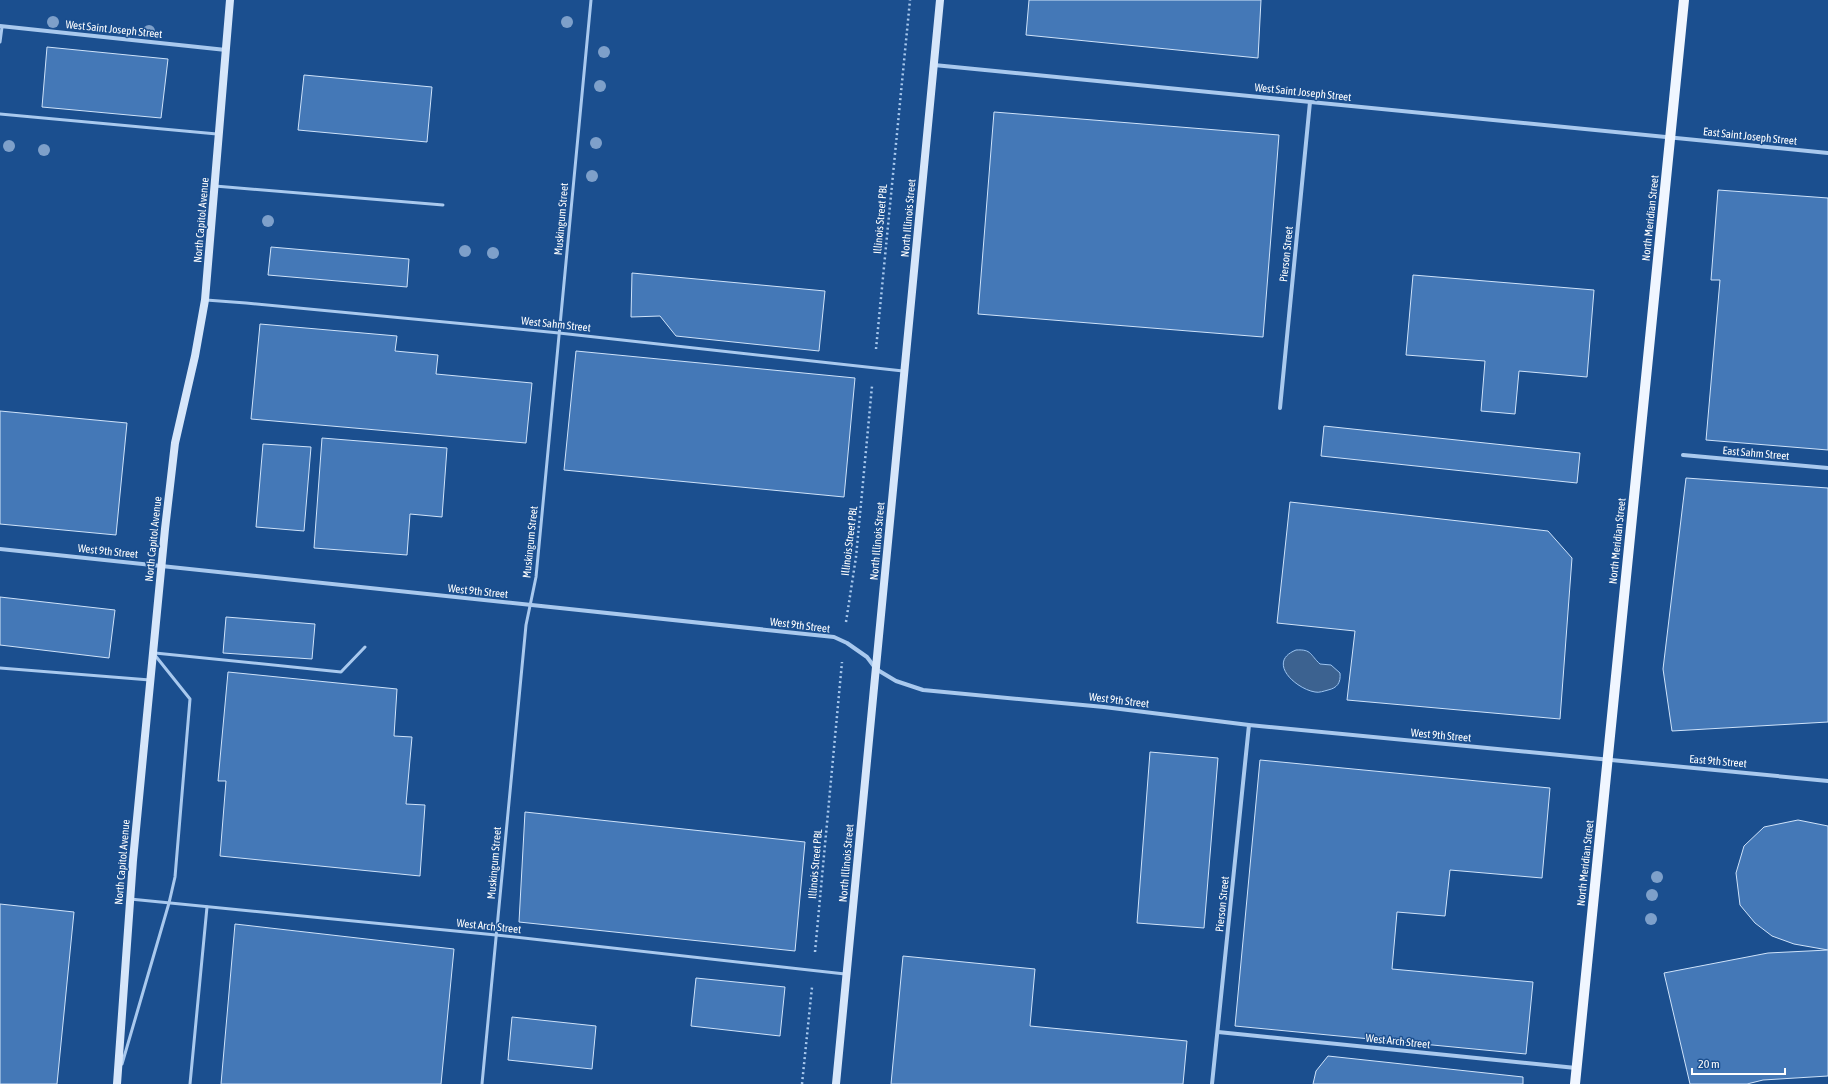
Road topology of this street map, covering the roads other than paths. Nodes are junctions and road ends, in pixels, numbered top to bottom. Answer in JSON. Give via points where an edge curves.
{"nodes":[{"id":1,"x":230,"y":0,"type":"edge"},
{"id":2,"x":591,"y":0,"type":"edge"},
{"id":3,"x":940,"y":0,"type":"edge"},
{"id":4,"x":1684,"y":0,"type":"edge"},
{"id":5,"x":1,"y":26,"type":"edge"},
{"id":6,"x":0,"y":42,"type":"edge"},
{"id":7,"x":226,"y":50,"type":"junction"},
{"id":8,"x":934,"y":65,"type":"junction"},
{"id":9,"x":1310,"y":102,"type":"junction"},
{"id":10,"x":0,"y":114,"type":"edge"},
{"id":11,"x":219,"y":134,"type":"junction"},
{"id":12,"x":1670,"y":137,"type":"junction"},
{"id":13,"x":1828,"y":153,"type":"edge"},
{"id":14,"x":215,"y":186,"type":"junction"},
{"id":15,"x":443,"y":205,"type":"dead end"},
{"id":16,"x":205,"y":300,"type":"junction"},
{"id":17,"x":559,"y":333,"type":"junction"},
{"id":18,"x":904,"y":371,"type":"junction"},
{"id":19,"x":1280,"y":408,"type":"dead end"},
{"id":20,"x":1683,"y":455,"type":"dead end"},
{"id":21,"x":1828,"y":468,"type":"edge"},
{"id":22,"x":0,"y":549,"type":"edge"},
{"id":23,"x":161,"y":566,"type":"junction"},
{"id":24,"x":529,"y":605,"type":"junction"},
{"id":25,"x":365,"y":647,"type":"dead end"},
{"id":26,"x":153,"y":653,"type":"junction"},
{"id":27,"x":0,"y":668,"type":"edge"},
{"id":28,"x":876,"y":669,"type":"junction"},
{"id":29,"x":150,"y":680,"type":"junction"},
{"id":30,"x":1249,"y":725,"type":"junction"},
{"id":31,"x":1607,"y":760,"type":"junction"},
{"id":32,"x":1828,"y":781,"type":"edge"},
{"id":33,"x":130,"y":899,"type":"junction"},
{"id":34,"x":169,"y":902,"type":"junction"},
{"id":35,"x":207,"y":907,"type":"junction"},
{"id":36,"x":496,"y":935,"type":"junction"},
{"id":37,"x":847,"y":974,"type":"junction"},
{"id":38,"x":1218,"y":1032,"type":"junction"},
{"id":39,"x":1576,"y":1068,"type":"junction"},
{"id":40,"x":118,"y":1080,"type":"edge"},
{"id":41,"x":190,"y":1084,"type":"edge"},
{"id":42,"x":482,"y":1084,"type":"edge"},
{"id":43,"x":836,"y":1084,"type":"edge"},
{"id":44,"x":1212,"y":1084,"type":"edge"},
{"id":45,"x":1575,"y":1084,"type":"edge"}],
"edges":[{"from":1,"to":7,"type":"main road","name":"North Capitol Avenue"},
{"from":2,"to":17,"type":"lane","name":"Muskingum Street"},
{"from":3,"to":8,"type":"main road","name":"North Illinois Street"},
{"from":4,"to":12,"type":"main road","name":"North Meridian Street"},
{"from":5,"to":6,"type":"lane"},
{"from":5,"to":7,"type":"street","name":"West Saint Joseph Street"},
{"from":7,"to":11,"type":"main road","name":"North Capitol Avenue"},
{"from":8,"to":9,"type":"street","name":"West Saint Joseph Street"},
{"from":8,"to":18,"type":"main road","name":"North Illinois Street"},
{"from":9,"to":12,"type":"street","name":"West Saint Joseph Street"},
{"from":9,"to":19,"type":"street","name":"Pierson Street"},
{"from":10,"to":11,"type":"lane"},
{"from":11,"to":14,"type":"main road","name":"North Capitol Avenue"},
{"from":12,"to":13,"type":"street","name":"East Saint Joseph Street"},
{"from":12,"to":31,"type":"main road","name":"North Meridian Street"},
{"from":14,"to":15,"type":"lane"},
{"from":14,"to":16,"type":"main road","name":"North Capitol Avenue"},
{"from":16,"to":17,"type":"lane","name":"West Sahm Street"},
{"from":16,"to":23,"type":"main road","name":"North Capitol Avenue","via":[[175,443]]},
{"from":17,"to":18,"type":"lane","name":"West Sahm Street"},
{"from":17,"to":24,"type":"lane","name":"Muskingum Street","via":[[536,577]]},
{"from":18,"to":28,"type":"main road","name":"North Illinois Street"},
{"from":20,"to":21,"type":"street","name":"East Sahm Street"},
{"from":22,"to":23,"type":"street","name":"West 9th Street"},
{"from":23,"to":24,"type":"street","name":"West 9th Street"},
{"from":23,"to":26,"type":"main road","name":"North Capitol Avenue"},
{"from":24,"to":28,"type":"street","name":"West 9th Street","via":[[834,637],[867,657]]},
{"from":24,"to":36,"type":"lane","name":"Muskingum Street"},
{"from":25,"to":26,"type":"lane","via":[[341,672]]},
{"from":26,"to":29,"type":"main road","name":"North Capitol Avenue"},
{"from":26,"to":34,"type":"lane","via":[[190,700],[175,876]]},
{"from":27,"to":29,"type":"lane"},
{"from":28,"to":30,"type":"street","name":"West 9th Street","via":[[896,681],[923,690],[1104,707]]},
{"from":28,"to":37,"type":"main road","name":"North Illinois Street"},
{"from":29,"to":33,"type":"main road","name":"North Capitol Avenue"},
{"from":30,"to":31,"type":"street","name":"West 9th Street"},
{"from":30,"to":38,"type":"street","name":"Pierson Street"},
{"from":31,"to":32,"type":"street","name":"East 9th Street"},
{"from":31,"to":39,"type":"main road","name":"North Meridian Street"},
{"from":33,"to":34,"type":"lane","name":"West Arch Street"},
{"from":33,"to":40,"type":"main road","name":"North Capitol Avenue"},
{"from":34,"to":35,"type":"lane","name":"West Arch Street"},
{"from":34,"to":40,"type":"lane"},
{"from":35,"to":36,"type":"lane","name":"West Arch Street"},
{"from":35,"to":41,"type":"lane"},
{"from":36,"to":37,"type":"lane","name":"West Arch Street"},
{"from":36,"to":42,"type":"lane","name":"Muskingum Street"},
{"from":37,"to":43,"type":"main road","name":"North Illinois Street"},
{"from":38,"to":39,"type":"street","name":"West Arch Street"},
{"from":38,"to":44,"type":"street","name":"Pierson Street"},
{"from":39,"to":45,"type":"main road","name":"North Meridian Street"}]}
